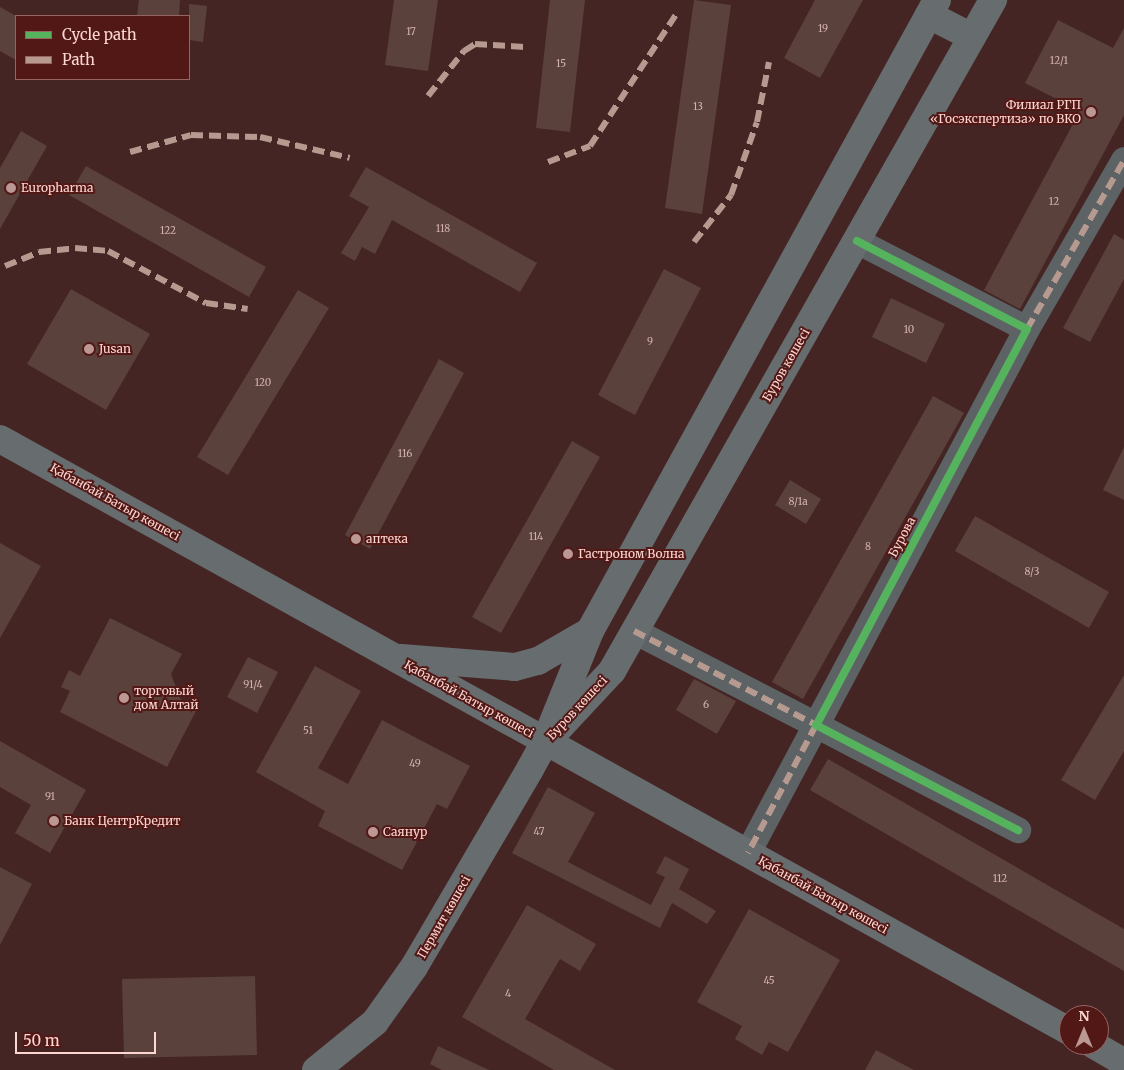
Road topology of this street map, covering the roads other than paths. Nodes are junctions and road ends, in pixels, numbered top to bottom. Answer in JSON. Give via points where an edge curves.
{"nodes":[{"id":1,"x":993,"y":0,"type":"edge"},
{"id":2,"x":933,"y":7,"type":"edge"},
{"id":3,"x":972,"y":37,"type":"junction"},
{"id":4,"x":1124,"y":160,"type":"edge"},
{"id":5,"x":857,"y":241,"type":"junction"},
{"id":6,"x":1027,"y":329,"type":"junction"},
{"id":7,"x":0,"y":439,"type":"edge"},
{"id":8,"x":590,"y":631,"type":"junction"},
{"id":9,"x":634,"y":631,"type":"junction"},
{"id":10,"x":396,"y":659,"type":"junction"},
{"id":11,"x":816,"y":724,"type":"junction"},
{"id":12,"x":546,"y":742,"type":"junction"},
{"id":13,"x":1018,"y":830,"type":"dead end"},
{"id":14,"x":748,"y":853,"type":"junction"},
{"id":15,"x":1059,"y":1025,"type":"edge"},
{"id":16,"x":1109,"y":1054,"type":"edge"},
{"id":17,"x":1124,"y":1062,"type":"edge"},
{"id":18,"x":316,"y":1070,"type":"edge"}],
"edges":[{"from":1,"to":3,"type":"main road","name":"Буров көшесі"},
{"from":2,"to":3,"type":"main road"},
{"from":2,"to":8,"type":"main road","name":"Буров көшесі"},
{"from":3,"to":5,"type":"main road","name":"Буров көшесі"},
{"from":4,"to":6,"type":"street","name":"Бурова"},
{"from":5,"to":6,"type":"street"},
{"from":5,"to":9,"type":"main road","name":"Буров көшесі"},
{"from":6,"to":11,"type":"street","name":"Бурова"},
{"from":7,"to":10,"type":"main road","name":"Қабанбай Батыр көшесі"},
{"from":8,"to":10,"type":"main road","via":[[538,661],[515,667]]},
{"from":8,"to":12,"type":"main road","name":"Буров көшесі"},
{"from":9,"to":11,"type":"street"},
{"from":9,"to":12,"type":"main road","name":"Буров көшесі","via":[[612,670]]},
{"from":10,"to":12,"type":"main road","name":"Қабанбай Батыр көшесі"},
{"from":11,"to":13,"type":"street"},
{"from":11,"to":14,"type":"street","name":"Бурова"},
{"from":12,"to":14,"type":"main road","name":"Қабанбай Батыр көшесі"},
{"from":12,"to":18,"type":"main road","name":"Пермит көшесі","via":[[414,967],[375,1022]]},
{"from":14,"to":15,"type":"main road","name":"Қабанбай Батыр көшесі"},
{"from":16,"to":17,"type":"main road"}]}
